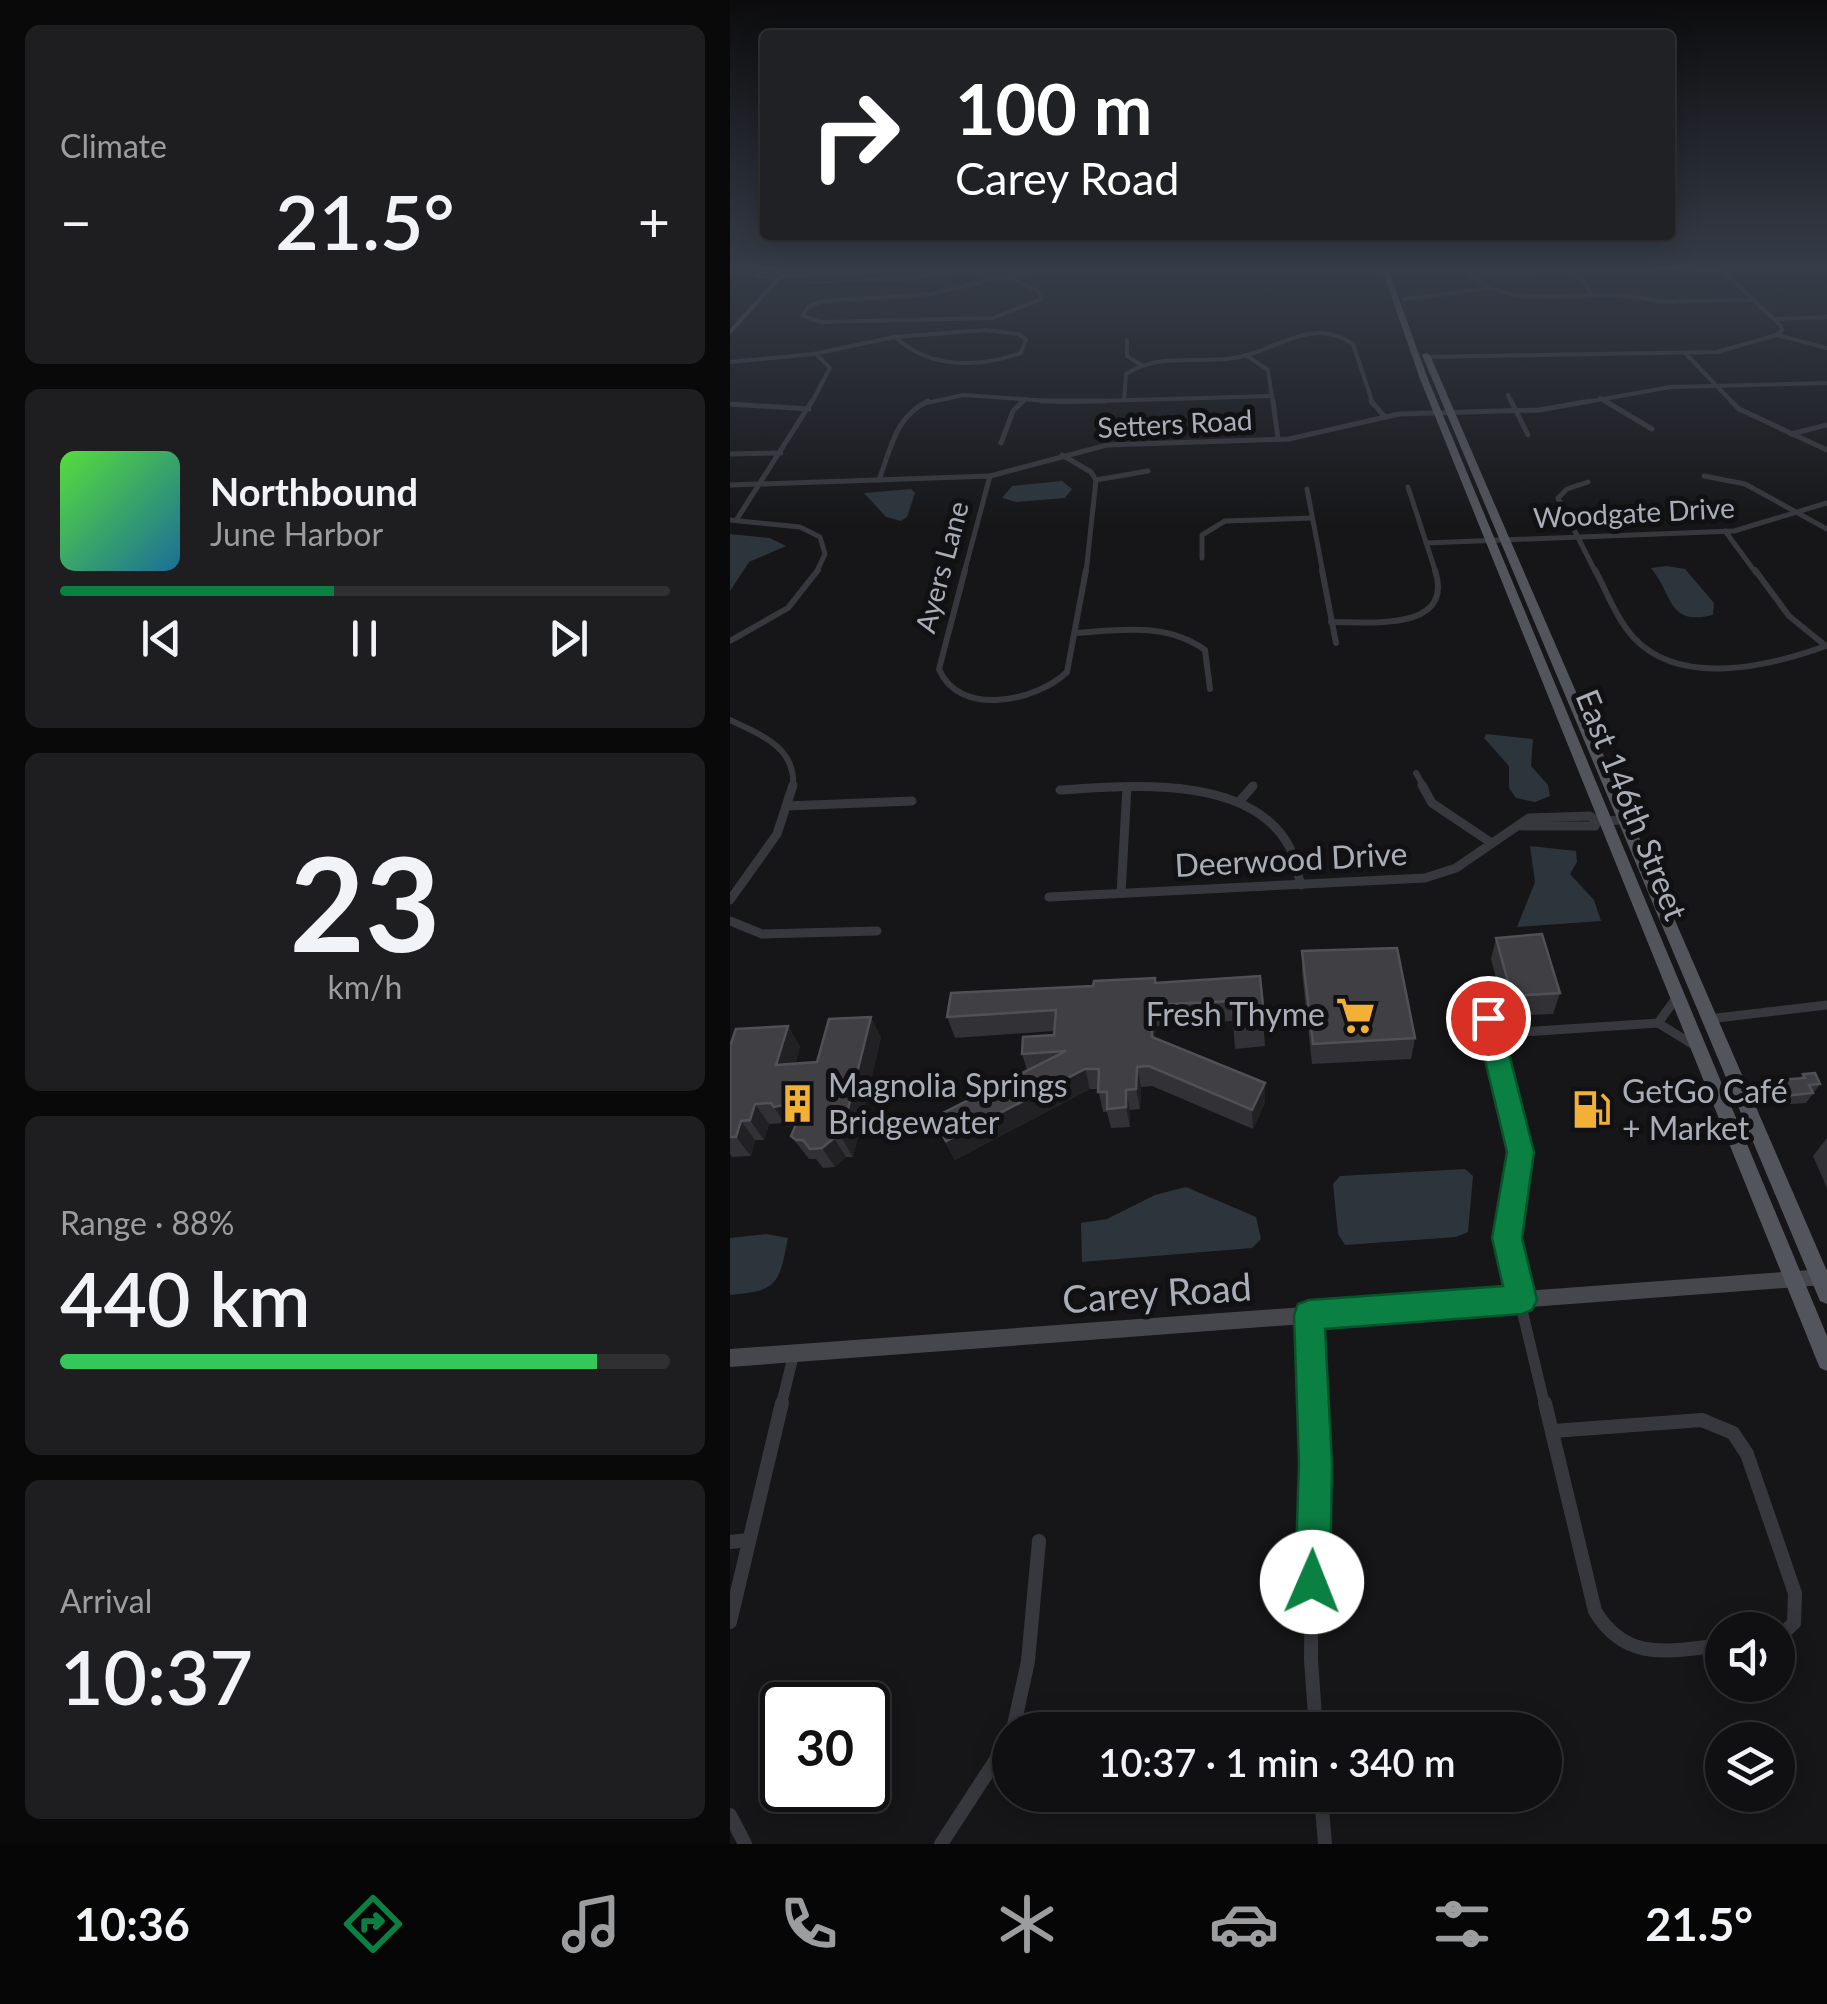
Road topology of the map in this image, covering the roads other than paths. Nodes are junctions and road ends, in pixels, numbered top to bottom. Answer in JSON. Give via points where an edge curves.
{"nodes":[{"id":1,"x":822,"y":355,"type":"edge"},
{"id":2,"x":917,"y":355,"type":"edge"},
{"id":3,"x":1016,"y":355,"type":"edge"},
{"id":4,"x":1127,"y":355,"type":"edge"},
{"id":5,"x":1246,"y":355,"type":"joint"},
{"id":6,"x":1357,"y":355,"type":"edge"},
{"id":7,"x":1420,"y":355,"type":"edge"},
{"id":8,"x":1553,"y":355,"type":"edge"},
{"id":9,"x":1687,"y":355,"type":"edge"},
{"id":10,"x":818,"y":356,"type":"junction"},
{"id":11,"x":1427,"y":357,"type":"joint"},
{"id":12,"x":730,"y":362,"type":"edge"},
{"id":13,"x":1141,"y":365,"type":"junction"},
{"id":14,"x":1827,"y":382,"type":"edge"},
{"id":15,"x":1715,"y":386,"type":"junction"},
{"id":16,"x":1508,"y":395,"type":"dead end"},
{"id":17,"x":1272,"y":396,"type":"junction"},
{"id":18,"x":1600,"y":398,"type":"junction"},
{"id":19,"x":1025,"y":399,"type":"junction"},
{"id":20,"x":1124,"y":400,"type":"junction"},
{"id":21,"x":730,"y":404,"type":"edge"},
{"id":22,"x":809,"y":409,"type":"junction"},
{"id":23,"x":1516,"y":412,"type":"junction"},
{"id":24,"x":1444,"y":413,"type":"junction"},
{"id":25,"x":1384,"y":416,"type":"junction"},
{"id":26,"x":1827,"y":425,"type":"edge"},
{"id":27,"x":1652,"y":429,"type":"dead end"},
{"id":28,"x":1792,"y":434,"type":"junction"},
{"id":29,"x":1528,"y":435,"type":"dead end"},
{"id":30,"x":1278,"y":439,"type":"junction"},
{"id":31,"x":1001,"y":443,"type":"dead end"},
{"id":32,"x":1827,"y":450,"type":"edge"},
{"id":33,"x":782,"y":453,"type":"junction"},
{"id":34,"x":730,"y":454,"type":"edge"},
{"id":35,"x":1062,"y":455,"type":"junction"},
{"id":36,"x":1148,"y":472,"type":"dead end"},
{"id":37,"x":990,"y":476,"type":"junction"},
{"id":38,"x":1704,"y":476,"type":"dead end"},
{"id":39,"x":879,"y":480,"type":"junction"},
{"id":40,"x":1096,"y":480,"type":"junction"},
{"id":41,"x":1588,"y":482,"type":"dead end"},
{"id":42,"x":758,"y":484,"type":"junction"},
{"id":43,"x":730,"y":485,"type":"edge"},
{"id":44,"x":1408,"y":487,"type":"dead end"},
{"id":45,"x":1307,"y":489,"type":"dead end"},
{"id":46,"x":1827,"y":503,"type":"edge"},
{"id":47,"x":1796,"y":512,"type":"junction"},
{"id":48,"x":1312,"y":518,"type":"junction"},
{"id":49,"x":734,"y":520,"type":"edge"},
{"id":50,"x":1827,"y":529,"type":"edge"},
{"id":51,"x":1725,"y":532,"type":"junction"},
{"id":52,"x":1577,"y":537,"type":"junction"},
{"id":53,"x":1499,"y":540,"type":"junction"},
{"id":54,"x":1426,"y":542,"type":"junction"},
{"id":55,"x":1202,"y":558,"type":"dead end"},
{"id":56,"x":1332,"y":622,"type":"junction"},
{"id":57,"x":1076,"y":632,"type":"junction"},
{"id":58,"x":730,"y":642,"type":"edge"},
{"id":59,"x":1336,"y":643,"type":"dead end"},
{"id":60,"x":1827,"y":646,"type":"edge"},
{"id":61,"x":1210,"y":689,"type":"dead end"},
{"id":62,"x":730,"y":720,"type":"edge"},
{"id":63,"x":1416,"y":773,"type":"dead end"},
{"id":64,"x":1253,"y":786,"type":"dead end"},
{"id":65,"x":1127,"y":787,"type":"junction"},
{"id":66,"x":1060,"y":790,"type":"dead end"},
{"id":67,"x":912,"y":801,"type":"dead end"},
{"id":68,"x":1238,"y":802,"type":"junction"},
{"id":69,"x":786,"y":806,"type":"junction"},
{"id":70,"x":1609,"y":820,"type":"junction"},
{"id":71,"x":1490,"y":842,"type":"junction"},
{"id":72,"x":1301,"y":885,"type":"junction"},
{"id":73,"x":1121,"y":893,"type":"junction"},
{"id":74,"x":1049,"y":896,"type":"dead end"},
{"id":75,"x":730,"y":900,"type":"edge"},
{"id":76,"x":730,"y":921,"type":"edge"},
{"id":77,"x":876,"y":932,"type":"dead end"},
{"id":78,"x":1481,"y":993,"type":"dead end"},
{"id":79,"x":1677,"y":997,"type":"junction"},
{"id":80,"x":1827,"y":1005,"type":"edge"},
{"id":81,"x":1708,"y":1019,"type":"junction"},
{"id":82,"x":1658,"y":1023,"type":"junction"},
{"id":83,"x":1492,"y":1034,"type":"junction"},
{"id":84,"x":1697,"y":1047,"type":"junction"},
{"id":85,"x":1793,"y":1279,"type":"junction"},
{"id":86,"x":1825,"y":1282,"type":"edge"},
{"id":87,"x":1522,"y":1300,"type":"junction"},
{"id":88,"x":1309,"y":1315,"type":"junction"},
{"id":89,"x":794,"y":1352,"type":"junction"},
{"id":90,"x":730,"y":1358,"type":"edge"},
{"id":91,"x":1827,"y":1362,"type":"edge"},
{"id":92,"x":1552,"y":1431,"type":"junction"},
{"id":93,"x":748,"y":1540,"type":"junction"},
{"id":94,"x":1039,"y":1541,"type":"dead end"},
{"id":95,"x":730,"y":1542,"type":"edge"},
{"id":96,"x":1795,"y":1612,"type":"edge"},
{"id":97,"x":730,"y":1622,"type":"edge"},
{"id":98,"x":1705,"y":1647,"type":"edge"},
{"id":99,"x":1017,"y":1712,"type":"edge"},
{"id":100,"x":1314,"y":1712,"type":"edge"},
{"id":101,"x":992,"y":1765,"type":"edge"},
{"id":102,"x":1323,"y":1812,"type":"edge"},
{"id":103,"x":730,"y":1815,"type":"edge"},
{"id":104,"x":745,"y":1844,"type":"edge"},
{"id":105,"x":940,"y":1844,"type":"edge"},
{"id":106,"x":1325,"y":1844,"type":"edge"}],
"edges":[{"from":1,"to":10,"type":"street"},
{"from":2,"to":3,"type":"street","via":[[935,361]]},
{"from":4,"to":13,"type":"street"},
{"from":5,"to":13,"type":"street"},
{"from":5,"to":17,"type":"street","via":[[1266,367]]},
{"from":6,"to":25,"type":"street","via":[[1372,403]]},
{"from":7,"to":24,"type":"main road","name":"East 146th Street"},
{"from":8,"to":11,"type":"street"},
{"from":9,"to":15,"type":"street"},
{"from":10,"to":12,"type":"street"},
{"from":10,"to":22,"type":"street","via":[[830,371]]},
{"from":11,"to":24,"type":"main road","name":"East 146th Street"},
{"from":13,"to":20,"type":"street","via":[[1126,374]]},
{"from":14,"to":15,"type":"street"},
{"from":15,"to":18,"type":"street"},
{"from":15,"to":28,"type":"street","via":[[1739,409]]},
{"from":16,"to":23,"type":"street"},
{"from":17,"to":20,"type":"street"},
{"from":17,"to":30,"type":"street"},
{"from":18,"to":23,"type":"street"},
{"from":18,"to":27,"type":"street"},
{"from":19,"to":20,"type":"street"},
{"from":19,"to":31,"type":"street"},
{"from":19,"to":39,"type":"street","via":[[936,400],[911,409]]},
{"from":21,"to":22,"type":"street"},
{"from":22,"to":33,"type":"street"},
{"from":23,"to":24,"type":"street"},
{"from":23,"to":29,"type":"street"},
{"from":24,"to":25,"type":"street","name":"Setters Road"},
{"from":24,"to":53,"type":"main road","name":"East 146th Street"},
{"from":25,"to":30,"type":"street","name":"Setters Road"},
{"from":26,"to":28,"type":"street"},
{"from":28,"to":32,"type":"street"},
{"from":30,"to":35,"type":"street","name":"Setters Road","via":[[1116,444]]},
{"from":33,"to":34,"type":"street"},
{"from":33,"to":42,"type":"street"},
{"from":35,"to":37,"type":"street","name":"Setters Road"},
{"from":35,"to":40,"type":"street"},
{"from":36,"to":40,"type":"street"},
{"from":37,"to":39,"type":"street","name":"Setters Road"},
{"from":37,"to":57,"type":"street","name":"Ayers Lane","via":[[939,670],[950,688],[986,699],[1019,697],[1060,678],[1072,663]]},
{"from":38,"to":47,"type":"street","via":[[1745,484]]},
{"from":39,"to":42,"type":"street","name":"Setters Road"},
{"from":40,"to":57,"type":"street"},
{"from":41,"to":52,"type":"street","via":[[1558,498]]},
{"from":42,"to":43,"type":"street","name":"Setters Road"},
{"from":42,"to":49,"type":"street"},
{"from":44,"to":54,"type":"street"},
{"from":45,"to":48,"type":"street"},
{"from":46,"to":47,"type":"street","name":"Woodgate Drive"},
{"from":47,"to":50,"type":"street"},
{"from":47,"to":51,"type":"street","name":"Woodgate Drive"},
{"from":48,"to":55,"type":"street","via":[[1217,524],[1202,535]]},
{"from":48,"to":56,"type":"street"},
{"from":49,"to":58,"type":"street","via":[[808,530],[820,537],[825,554],[796,603]]},
{"from":51,"to":52,"type":"street","name":"Woodgate Drive"},
{"from":51,"to":60,"type":"street","via":[[1788,616]]},
{"from":52,"to":53,"type":"street","name":"Woodgate Drive"},
{"from":52,"to":60,"type":"street","via":[[1634,640],[1656,656],[1701,667],[1775,664]]},
{"from":53,"to":54,"type":"street","name":"Woodgate Drive"},
{"from":53,"to":70,"type":"main road","name":"East 146th Street"},
{"from":54,"to":56,"type":"street","via":[[1441,595],[1434,607],[1409,618]]},
{"from":56,"to":59,"type":"street"},
{"from":57,"to":61,"type":"street","via":[[1184,635],[1205,650]]},
{"from":62,"to":69,"type":"street","via":[[779,746],[790,760],[793,785]]},
{"from":63,"to":71,"type":"street","via":[[1432,803]]},
{"from":64,"to":68,"type":"street"},
{"from":65,"to":66,"type":"street"},
{"from":65,"to":68,"type":"street","via":[[1192,788]]},
{"from":65,"to":73,"type":"street"},
{"from":67,"to":69,"type":"street"},
{"from":68,"to":72,"type":"street","via":[[1286,842]]},
{"from":69,"to":75,"type":"street","via":[[769,849]]},
{"from":70,"to":71,"type":"street","name":"Deerwood Drive","via":[[1595,826],[1522,826]]},
{"from":70,"to":79,"type":"main road","name":"East 146th Street"},
{"from":70,"to":81,"type":"main road","name":"East 146th Street"},
{"from":71,"to":72,"type":"street","name":"Deerwood Drive","via":[[1433,877]]},
{"from":72,"to":73,"type":"street","name":"Deerwood Drive"},
{"from":73,"to":74,"type":"street","name":"Deerwood Drive"},
{"from":76,"to":77,"type":"street","via":[[762,934]]},
{"from":78,"to":83,"type":"street"},
{"from":79,"to":82,"type":"street"},
{"from":79,"to":84,"type":"main road","name":"East 146th Street"},
{"from":80,"to":81,"type":"street"},
{"from":81,"to":86,"type":"main road","name":"East 146th Street"},
{"from":82,"to":83,"type":"street"},
{"from":82,"to":84,"type":"street"},
{"from":83,"to":87,"type":"street","via":[[1520,1152],[1507,1238]]},
{"from":84,"to":85,"type":"main road","name":"East 146th Street"},
{"from":85,"to":86,"type":"street","name":"Carey Road"},
{"from":85,"to":87,"type":"street","name":"Carey Road"},
{"from":85,"to":91,"type":"main road","name":"East 146th Street"},
{"from":87,"to":88,"type":"street","name":"Carey Road"},
{"from":87,"to":92,"type":"street"},
{"from":88,"to":89,"type":"street","name":"Carey Road"},
{"from":88,"to":100,"type":"street"},
{"from":89,"to":90,"type":"street","name":"Carey Road"},
{"from":89,"to":93,"type":"street"},
{"from":92,"to":96,"type":"street","via":[[1702,1420],[1733,1433],[1747,1454],[1796,1593]]},
{"from":92,"to":98,"type":"street","via":[[1601,1625],[1644,1652]]},
{"from":93,"to":95,"type":"street"},
{"from":93,"to":97,"type":"street"},
{"from":94,"to":99,"type":"street"},
{"from":101,"to":105,"type":"street"},
{"from":102,"to":106,"type":"street"},
{"from":103,"to":104,"type":"street"}]}
